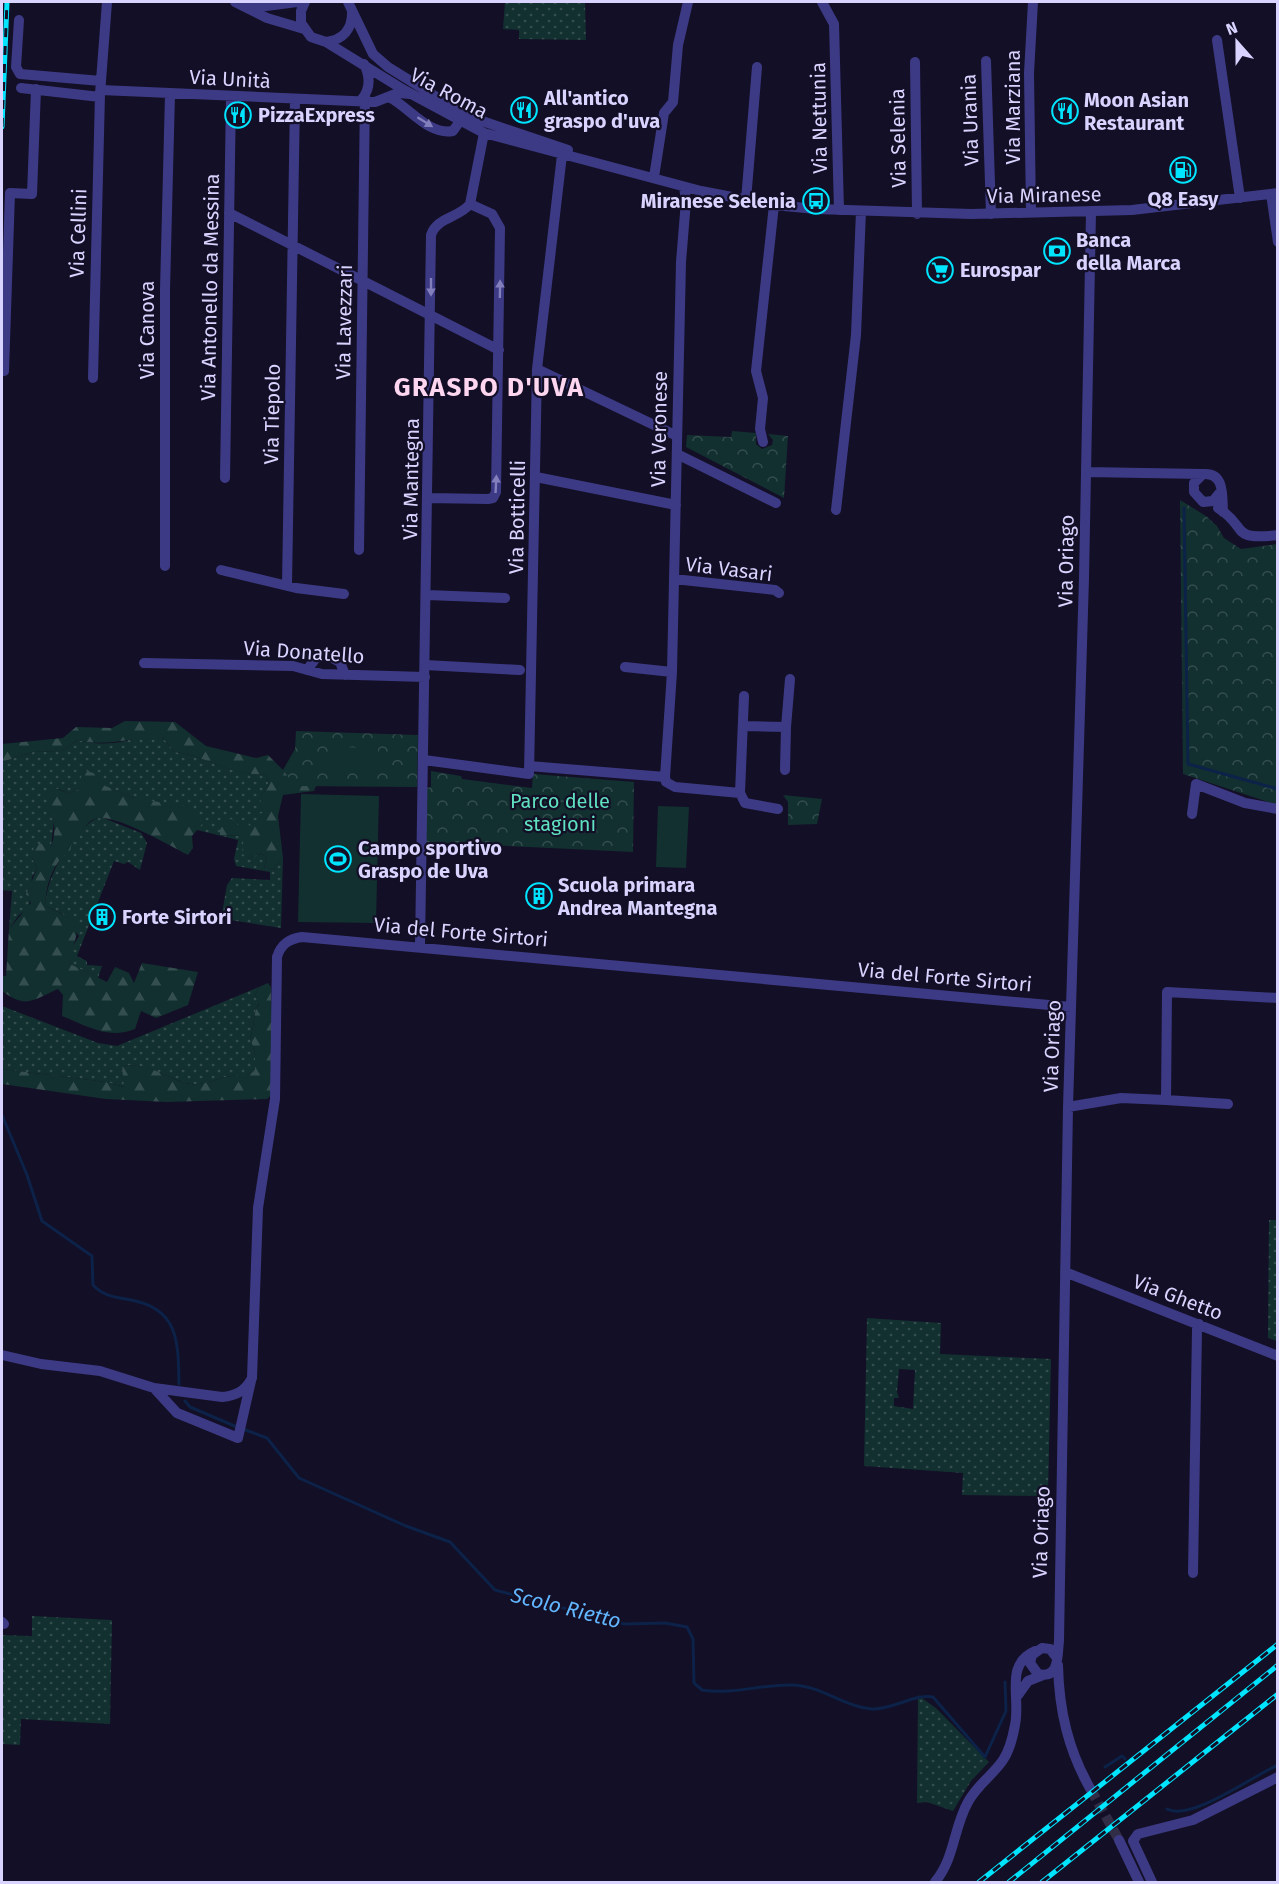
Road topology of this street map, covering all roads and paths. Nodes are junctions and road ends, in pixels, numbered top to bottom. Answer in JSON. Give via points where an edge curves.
{"nodes":[{"id":1,"x":107,"y":2,"type":"edge"},
{"id":2,"x":235,"y":2,"type":"edge"},
{"id":3,"x":240,"y":2,"type":"edge"},
{"id":4,"x":297,"y":2,"type":"edge"},
{"id":5,"x":305,"y":2,"type":"edge"},
{"id":6,"x":348,"y":2,"type":"edge"},
{"id":7,"x":688,"y":2,"type":"edge"},
{"id":8,"x":822,"y":2,"type":"edge"},
{"id":9,"x":1033,"y":2,"type":"edge"},
{"id":10,"x":352,"y":13,"type":"junction"},
{"id":11,"x":19,"y":20,"type":"dead end"},
{"id":12,"x":304,"y":28,"type":"junction"},
{"id":13,"x":1217,"y":40,"type":"dead end"},
{"id":14,"x":326,"y":42,"type":"junction"},
{"id":15,"x":368,"y":46,"type":"junction"},
{"id":16,"x":986,"y":61,"type":"dead end"},
{"id":17,"x":915,"y":62,"type":"dead end"},
{"id":18,"x":364,"y":64,"type":"junction"},
{"id":19,"x":757,"y":67,"type":"dead end"},
{"id":20,"x":392,"y":82,"type":"junction"},
{"id":21,"x":21,"y":88,"type":"dead end"},
{"id":22,"x":36,"y":89,"type":"junction"},
{"id":23,"x":101,"y":89,"type":"junction"},
{"id":24,"x":170,"y":94,"type":"junction"},
{"id":25,"x":414,"y":96,"type":"junction"},
{"id":26,"x":231,"y":97,"type":"junction"},
{"id":27,"x":387,"y":98,"type":"junction"},
{"id":28,"x":295,"y":99,"type":"junction"},
{"id":29,"x":363,"y":100,"type":"junction"},
{"id":30,"x":461,"y":116,"type":"junction"},
{"id":31,"x":484,"y":133,"type":"junction"},
{"id":32,"x":516,"y":134,"type":"junction"},
{"id":33,"x":562,"y":155,"type":"junction"},
{"id":34,"x":598,"y":162,"type":"junction"},
{"id":35,"x":654,"y":177,"type":"junction"},
{"id":36,"x":684,"y":187,"type":"junction"},
{"id":37,"x":1274,"y":193,"type":"edge"},
{"id":38,"x":1240,"y":198,"type":"junction"},
{"id":39,"x":746,"y":200,"type":"junction"},
{"id":40,"x":470,"y":204,"type":"junction"},
{"id":41,"x":774,"y":205,"type":"junction"},
{"id":42,"x":816,"y":209,"type":"joint"},
{"id":43,"x":839,"y":210,"type":"junction"},
{"id":44,"x":861,"y":212,"type":"junction"},
{"id":45,"x":1091,"y":212,"type":"junction"},
{"id":46,"x":229,"y":213,"type":"junction"},
{"id":47,"x":1031,"y":213,"type":"junction"},
{"id":48,"x":917,"y":214,"type":"junction"},
{"id":49,"x":991,"y":214,"type":"junction"},
{"id":50,"x":1278,"y":242,"type":"edge"},
{"id":51,"x":293,"y":245,"type":"junction"},
{"id":52,"x":362,"y":280,"type":"junction"},
{"id":53,"x":430,"y":315,"type":"junction"},
{"id":54,"x":499,"y":350,"type":"junction"},
{"id":55,"x":537,"y":369,"type":"junction"},
{"id":56,"x":4,"y":371,"type":"dead end"},
{"id":57,"x":93,"y":378,"type":"dead end"},
{"id":58,"x":677,"y":436,"type":"junction"},
{"id":59,"x":763,"y":442,"type":"dead end"},
{"id":60,"x":676,"y":454,"type":"junction"},
{"id":61,"x":1086,"y":472,"type":"junction"},
{"id":62,"x":1165,"y":474,"type":"junction"},
{"id":63,"x":1203,"y":474,"type":"junction"},
{"id":64,"x":536,"y":477,"type":"junction"},
{"id":65,"x":225,"y":478,"type":"dead end"},
{"id":66,"x":1221,"y":491,"type":"junction"},
{"id":67,"x":1194,"y":492,"type":"junction"},
{"id":68,"x":428,"y":498,"type":"junction"},
{"id":69,"x":1207,"y":502,"type":"junction"},
{"id":70,"x":776,"y":503,"type":"dead end"},
{"id":71,"x":676,"y":505,"type":"junction"},
{"id":72,"x":836,"y":510,"type":"dead end"},
{"id":73,"x":1223,"y":512,"type":"junction"},
{"id":74,"x":1278,"y":535,"type":"edge"},
{"id":75,"x":359,"y":550,"type":"dead end"},
{"id":76,"x":165,"y":566,"type":"dead end"},
{"id":77,"x":221,"y":570,"type":"dead end"},
{"id":78,"x":674,"y":579,"type":"junction"},
{"id":79,"x":287,"y":585,"type":"junction"},
{"id":80,"x":779,"y":593,"type":"dead end"},
{"id":81,"x":344,"y":594,"type":"dead end"},
{"id":82,"x":427,"y":595,"type":"junction"},
{"id":83,"x":505,"y":598,"type":"dead end"},
{"id":84,"x":144,"y":663,"type":"dead end"},
{"id":85,"x":425,"y":665,"type":"junction"},
{"id":86,"x":625,"y":668,"type":"dead end"},
{"id":87,"x":308,"y":670,"type":"junction"},
{"id":88,"x":520,"y":670,"type":"dead end"},
{"id":89,"x":672,"y":672,"type":"junction"},
{"id":90,"x":345,"y":675,"type":"junction"},
{"id":91,"x":424,"y":677,"type":"junction"},
{"id":92,"x":790,"y":680,"type":"dead end"},
{"id":93,"x":744,"y":696,"type":"dead end"},
{"id":94,"x":744,"y":726,"type":"junction"},
{"id":95,"x":786,"y":727,"type":"junction"},
{"id":96,"x":424,"y":760,"type":"junction"},
{"id":97,"x":529,"y":766,"type":"junction"},
{"id":98,"x":785,"y":770,"type":"dead end"},
{"id":99,"x":665,"y":777,"type":"junction"},
{"id":100,"x":740,"y":793,"type":"junction"},
{"id":101,"x":778,"y":809,"type":"dead end"},
{"id":102,"x":1278,"y":809,"type":"edge"},
{"id":103,"x":1192,"y":814,"type":"dead end"},
{"id":104,"x":420,"y":946,"type":"junction"},
{"id":105,"x":1278,"y":998,"type":"edge"},
{"id":106,"x":1071,"y":1007,"type":"junction"},
{"id":107,"x":1166,"y":1100,"type":"junction"},
{"id":108,"x":1228,"y":1104,"type":"dead end"},
{"id":109,"x":1068,"y":1107,"type":"junction"},
{"id":110,"x":1065,"y":1272,"type":"junction"},
{"id":111,"x":1199,"y":1324,"type":"junction"},
{"id":112,"x":2,"y":1355,"type":"edge"},
{"id":113,"x":1278,"y":1356,"type":"edge"},
{"id":114,"x":252,"y":1378,"type":"junction"},
{"id":115,"x":154,"y":1388,"type":"junction"},
{"id":116,"x":1193,"y":1573,"type":"dead end"},
{"id":117,"x":1058,"y":1622,"type":"junction"},
{"id":118,"x":1039,"y":1649,"type":"junction"},
{"id":119,"x":1057,"y":1660,"type":"junction"},
{"id":120,"x":1045,"y":1675,"type":"junction"},
{"id":121,"x":1057,"y":1689,"type":"junction"},
{"id":122,"x":1018,"y":1695,"type":"junction"},
{"id":123,"x":1278,"y":1777,"type":"edge"},
{"id":124,"x":1091,"y":1790,"type":"tunnel mouth"},
{"id":125,"x":1119,"y":1840,"type":"tunnel mouth"},
{"id":126,"x":934,"y":1882,"type":"edge"},
{"id":127,"x":1139,"y":1882,"type":"edge"},
{"id":128,"x":1152,"y":1882,"type":"edge"}],
"edges":[{"from":1,"to":23,"type":"street","name":"Via Cellini"},
{"from":2,"to":12,"type":"street","name":"Via Roma","via":[[267,18]]},
{"from":3,"to":4,"type":"street","via":[[266,6]]},
{"from":5,"to":12,"type":"street","via":[[300,17]]},
{"from":6,"to":10,"type":"street","name":"Via Roma"},
{"from":7,"to":35,"type":"street","via":[[678,45],[673,102],[664,113]]},
{"from":8,"to":43,"type":"street","name":"Via Nettunia","via":[[834,24]]},
{"from":9,"to":47,"type":"street","name":"Via Marziana","via":[[1029,73]]},
{"from":10,"to":14,"type":"street","via":[[347,30],[338,39]]},
{"from":10,"to":15,"type":"street","name":"Via Roma"},
{"from":11,"to":23,"type":"street","name":"Via Unità","via":[[16,67],[20,74]]},
{"from":12,"to":14,"type":"street","name":"Via Roma"},
{"from":13,"to":38,"type":"street"},
{"from":14,"to":18,"type":"street","name":"Via Roma"},
{"from":15,"to":20,"type":"street","via":[[376,65]]},
{"from":15,"to":30,"type":"street","name":"Via Roma","via":[[379,61]]},
{"from":16,"to":49,"type":"street","name":"Via Urania"},
{"from":17,"to":48,"type":"street","name":"Via Selenia"},
{"from":18,"to":20,"type":"street","name":"Via Roma"},
{"from":18,"to":29,"type":"street","via":[[369,79]]},
{"from":19,"to":39,"type":"street"},
{"from":20,"to":25,"type":"street","name":"Via Roma"},
{"from":20,"to":27,"type":"street"},
{"from":21,"to":22,"type":"street","name":"Via Unità"},
{"from":22,"to":23,"type":"street","name":"Via Unità"},
{"from":22,"to":56,"type":"street","via":[[32,194],[10,193]]},
{"from":23,"to":24,"type":"street","name":"Via Unità"},
{"from":23,"to":57,"type":"street","name":"Via Cellini"},
{"from":24,"to":26,"type":"street","name":"Via Unità"},
{"from":24,"to":76,"type":"street","name":"Via Canova"},
{"from":25,"to":27,"type":"street","name":"Via Unità","via":[[400,93]]},
{"from":25,"to":30,"type":"street","name":"Via Roma"},
{"from":26,"to":28,"type":"street","name":"Via Unità"},
{"from":26,"to":46,"type":"street","name":"Via Antonello da Messina"},
{"from":27,"to":29,"type":"street","name":"Via Unità"},
{"from":27,"to":30,"type":"street","one_way":true,"via":[[442,130],[453,131]]},
{"from":28,"to":29,"type":"street","name":"Via Unità"},
{"from":28,"to":51,"type":"street","name":"Via Tiepolo"},
{"from":29,"to":52,"type":"street","name":"Via Lavezzari"},
{"from":30,"to":31,"type":"street","via":[[481,127]]},
{"from":30,"to":32,"type":"street","name":"Via Roma"},
{"from":31,"to":32,"type":"street","via":[[488,128],[508,136]]},
{"from":31,"to":33,"type":"street","name":"Via Roma"},
{"from":31,"to":40,"type":"street"},
{"from":32,"to":34,"type":"street","name":"Via Roma"},
{"from":33,"to":34,"type":"street","name":"Via Roma"},
{"from":33,"to":55,"type":"street","name":"Via Botticelli"},
{"from":34,"to":35,"type":"street","name":"Via Roma"},
{"from":35,"to":36,"type":"street","name":"Via Roma"},
{"from":36,"to":39,"type":"street","name":"Via Roma"},
{"from":36,"to":58,"type":"street","name":"Via Veronese"},
{"from":37,"to":38,"type":"street","name":"Via Miranese"},
{"from":37,"to":50,"type":"street","name":"Via Miranese"},
{"from":38,"to":45,"type":"street","name":"Via Miranese"},
{"from":39,"to":41,"type":"street","name":"Via Roma"},
{"from":40,"to":53,"type":"street","name":"Via Mantegna","one_way":true,"via":[[433,229]]},
{"from":54,"to":40,"type":"street","one_way":true,"via":[[500,228],[492,214]]},
{"from":41,"to":42,"type":"street","name":"Via Roma"},
{"from":41,"to":59,"type":"street","via":[[756,371],[763,398]]},
{"from":42,"to":43,"type":"street","name":"Via Miranese"},
{"from":43,"to":44,"type":"street","name":"Via Miranese"},
{"from":44,"to":48,"type":"street","name":"Via Miranese"},
{"from":44,"to":72,"type":"street","via":[[856,335]]},
{"from":45,"to":47,"type":"street","name":"Via Miranese"},
{"from":45,"to":61,"type":"street","name":"Via Oriago"},
{"from":46,"to":51,"type":"street"},
{"from":46,"to":65,"type":"street","name":"Via Antonello da Messina"},
{"from":47,"to":49,"type":"street","name":"Via Miranese"},
{"from":48,"to":49,"type":"street","name":"Via Miranese"},
{"from":51,"to":52,"type":"street"},
{"from":51,"to":79,"type":"street","name":"Via Tiepolo"},
{"from":52,"to":53,"type":"street"},
{"from":52,"to":75,"type":"street","name":"Via Lavezzari"},
{"from":53,"to":54,"type":"street"},
{"from":53,"to":68,"type":"street","name":"Via Mantegna"},
{"from":68,"to":54,"type":"street","one_way":true,"via":[[495,496]]},
{"from":55,"to":58,"type":"street"},
{"from":55,"to":64,"type":"street","name":"Via Botticelli"},
{"from":58,"to":60,"type":"street","name":"Via Veronese"},
{"from":60,"to":70,"type":"street"},
{"from":60,"to":71,"type":"street","name":"Via Veronese"},
{"from":61,"to":62,"type":"street"},
{"from":61,"to":106,"type":"street","name":"Via Oriago"},
{"from":62,"to":63,"type":"street"},
{"from":62,"to":67,"type":"street","via":[[1184,480]]},
{"from":63,"to":66,"type":"street","via":[[1218,479]]},
{"from":63,"to":67,"type":"street","via":[[1194,483]]},
{"from":64,"to":71,"type":"street"},
{"from":64,"to":97,"type":"street","name":"Via Botticelli"},
{"from":66,"to":69,"type":"street","via":[[1216,499]]},
{"from":66,"to":73,"type":"street"},
{"from":67,"to":69,"type":"street","via":[[1199,500]]},
{"from":68,"to":82,"type":"street","name":"Via Mantegna"},
{"from":69,"to":73,"type":"street"},
{"from":71,"to":78,"type":"street","name":"Via Veronese"},
{"from":73,"to":74,"type":"street","via":[[1245,535]]},
{"from":77,"to":79,"type":"street"},
{"from":78,"to":80,"type":"street","name":"Via Vasari"},
{"from":78,"to":89,"type":"street","name":"Via Veronese"},
{"from":79,"to":81,"type":"street"},
{"from":82,"to":83,"type":"street"},
{"from":82,"to":85,"type":"street","name":"Via Mantegna"},
{"from":84,"to":87,"type":"street","name":"Via Donatello","via":[[293,666]]},
{"from":85,"to":88,"type":"street"},
{"from":85,"to":91,"type":"street","name":"Via Mantegna"},
{"from":86,"to":89,"type":"street"},
{"from":87,"to":90,"type":"street","name":"Via Donatello"},
{"from":87,"to":90,"type":"street","via":[[316,658],[327,655],[340,662]]},
{"from":89,"to":99,"type":"street","name":"Via Veronese"},
{"from":90,"to":91,"type":"street","name":"Via Donatello"},
{"from":91,"to":96,"type":"street","name":"Via Mantegna"},
{"from":92,"to":95,"type":"street"},
{"from":93,"to":94,"type":"street"},
{"from":94,"to":95,"type":"street"},
{"from":94,"to":100,"type":"street"},
{"from":95,"to":98,"type":"street"},
{"from":96,"to":97,"type":"street","via":[[529,774]]},
{"from":96,"to":104,"type":"street","name":"Via Mantegna"},
{"from":97,"to":99,"type":"street"},
{"from":99,"to":100,"type":"street","via":[[675,787]]},
{"from":100,"to":101,"type":"street","via":[[745,803]]},
{"from":102,"to":103,"type":"street","via":[[1245,803],[1196,784]]},
{"from":104,"to":106,"type":"street","name":"Via del Forte Sirtori"},
{"from":104,"to":114,"type":"street","name":"Via del Forte Sirtori","via":[[302,937],[285,943],[278,953],[275,1100],[258,1208]]},
{"from":105,"to":107,"type":"street","via":[[1167,992]]},
{"from":106,"to":109,"type":"street","name":"Via Oriago"},
{"from":107,"to":108,"type":"street"},
{"from":107,"to":109,"type":"street","via":[[1121,1098]]},
{"from":109,"to":110,"type":"street","name":"Via Oriago"},
{"from":110,"to":111,"type":"street","name":"Via Ghetto"},
{"from":110,"to":117,"type":"street","name":"Via Oriago"},
{"from":111,"to":113,"type":"street","name":"Via Ghetto"},
{"from":111,"to":116,"type":"street"},
{"from":112,"to":115,"type":"street","name":"Via del Forte Sirtori","via":[[32,1363],[100,1371]]},
{"from":114,"to":115,"type":"street","name":"Via del Forte Sirtori","via":[[247,1387],[233,1396]]},
{"from":114,"to":115,"type":"street","name":"Via del Forte Sirtori","via":[[240,1431],[177,1413]]},
{"from":117,"to":118,"type":"street","name":"Via Oriago","via":[[1048,1644]]},
{"from":117,"to":119,"type":"street","name":"Via Oriago"},
{"from":118,"to":119,"type":"street","via":[[1050,1649]]},
{"from":118,"to":120,"type":"street","name":"Via Oriago","via":[[1030,1659],[1032,1668]]},
{"from":118,"to":122,"type":"street","via":[[1018,1663]]},
{"from":119,"to":120,"type":"street","via":[[1056,1668]]},
{"from":119,"to":121,"type":"street","name":"Via Oriago"},
{"from":120,"to":121,"type":"street","name":"Via Oriago"},
{"from":120,"to":122,"type":"street","via":[[1028,1681]]},
{"from":121,"to":124,"type":"street","name":"Via Oriago","via":[[1069,1743]]},
{"from":122,"to":126,"type":"street","via":[[1015,1726],[1005,1758],[968,1802],[950,1860]]},
{"from":123,"to":128,"type":"street","via":[[1193,1820],[1138,1833],[1133,1841]]},
{"from":125,"to":127,"type":"street"}]}
